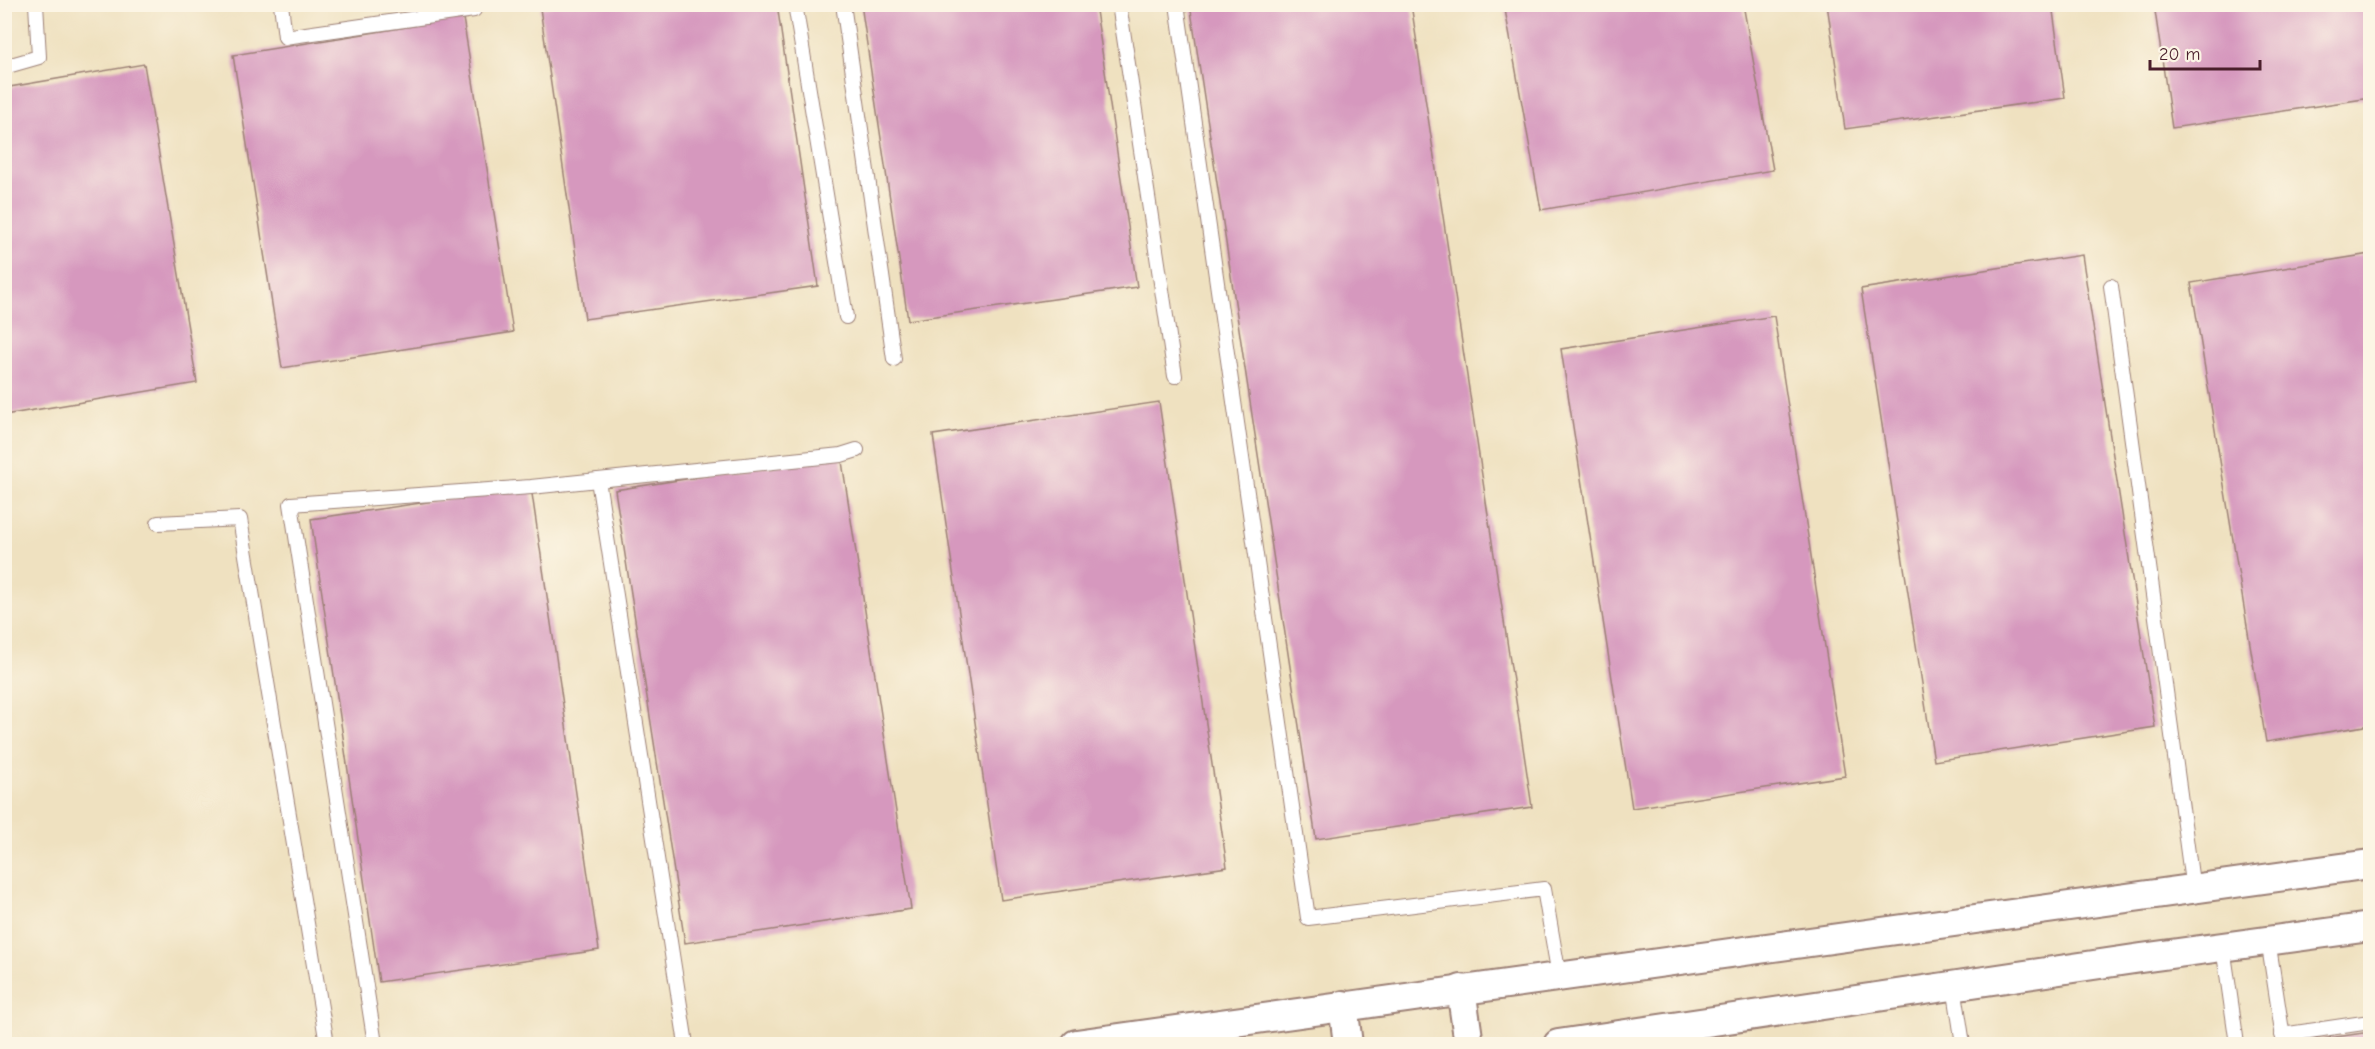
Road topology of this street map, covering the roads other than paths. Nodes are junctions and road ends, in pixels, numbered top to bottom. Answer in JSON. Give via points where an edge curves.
{"nodes":[{"id":1,"x":36,"y":4,"type":"edge"},
{"id":2,"x":281,"y":4,"type":"edge"},
{"id":3,"x":795,"y":4,"type":"edge"},
{"id":4,"x":843,"y":4,"type":"edge"},
{"id":5,"x":1119,"y":4,"type":"edge"},
{"id":6,"x":1177,"y":4,"type":"edge"},
{"id":7,"x":474,"y":10,"type":"dead end"},
{"id":8,"x":4,"y":67,"type":"edge"},
{"id":9,"x":2111,"y":286,"type":"dead end"},
{"id":10,"x":846,"y":317,"type":"dead end"},
{"id":11,"x":894,"y":359,"type":"dead end"},
{"id":12,"x":1175,"y":376,"type":"dead end"},
{"id":13,"x":857,"y":450,"type":"dead end"},
{"id":14,"x":598,"y":480,"type":"junction"},
{"id":15,"x":158,"y":523,"type":"dead end"},
{"id":16,"x":2370,"y":864,"type":"edge"},
{"id":17,"x":2193,"y":890,"type":"junction"},
{"id":18,"x":2370,"y":927,"type":"edge"},
{"id":19,"x":2268,"y":940,"type":"junction"},
{"id":20,"x":2223,"y":947,"type":"junction"},
{"id":21,"x":1559,"y":976,"type":"junction"},
{"id":22,"x":1954,"y":986,"type":"junction"},
{"id":23,"x":1461,"y":989,"type":"junction"},
{"id":24,"x":1343,"y":1005,"type":"junction"},
{"id":25,"x":2370,"y":1022,"type":"edge"},
{"id":26,"x":1639,"y":1038,"type":"edge"},
{"id":27,"x":2283,"y":1040,"type":"edge"},
{"id":28,"x":327,"y":1044,"type":"edge"},
{"id":29,"x":375,"y":1044,"type":"edge"},
{"id":30,"x":686,"y":1044,"type":"edge"},
{"id":31,"x":1076,"y":1044,"type":"edge"},
{"id":32,"x":1348,"y":1044,"type":"edge"},
{"id":33,"x":1469,"y":1044,"type":"edge"},
{"id":34,"x":1558,"y":1044,"type":"edge"},
{"id":35,"x":1963,"y":1044,"type":"edge"},
{"id":36,"x":2237,"y":1044,"type":"edge"}],
"edges":[{"from":1,"to":8,"type":"lane","via":[[39,57]]},
{"from":2,"to":7,"type":"lane","via":[[285,37]]},
{"from":3,"to":10,"type":"lane"},
{"from":4,"to":11,"type":"lane"},
{"from":5,"to":12,"type":"lane"},
{"from":6,"to":21,"type":"lane","via":[[1308,918],[1544,890]]},
{"from":9,"to":17,"type":"lane"},
{"from":13,"to":14,"type":"lane","via":[[841,455]]},
{"from":14,"to":29,"type":"lane","via":[[291,504]]},
{"from":14,"to":30,"type":"lane"},
{"from":15,"to":28,"type":"lane","via":[[240,519]]},
{"from":16,"to":17,"type":"street"},
{"from":17,"to":21,"type":"street"},
{"from":18,"to":19,"type":"street"},
{"from":19,"to":20,"type":"street"},
{"from":19,"to":27,"type":"lane"},
{"from":20,"to":22,"type":"street"},
{"from":20,"to":36,"type":"lane"},
{"from":21,"to":23,"type":"street"},
{"from":22,"to":26,"type":"street"},
{"from":22,"to":35,"type":"lane"},
{"from":23,"to":24,"type":"street"},
{"from":23,"to":33,"type":"street"},
{"from":24,"to":31,"type":"street"},
{"from":24,"to":32,"type":"street"},
{"from":25,"to":27,"type":"lane"},
{"from":26,"to":34,"type":"street"}]}
